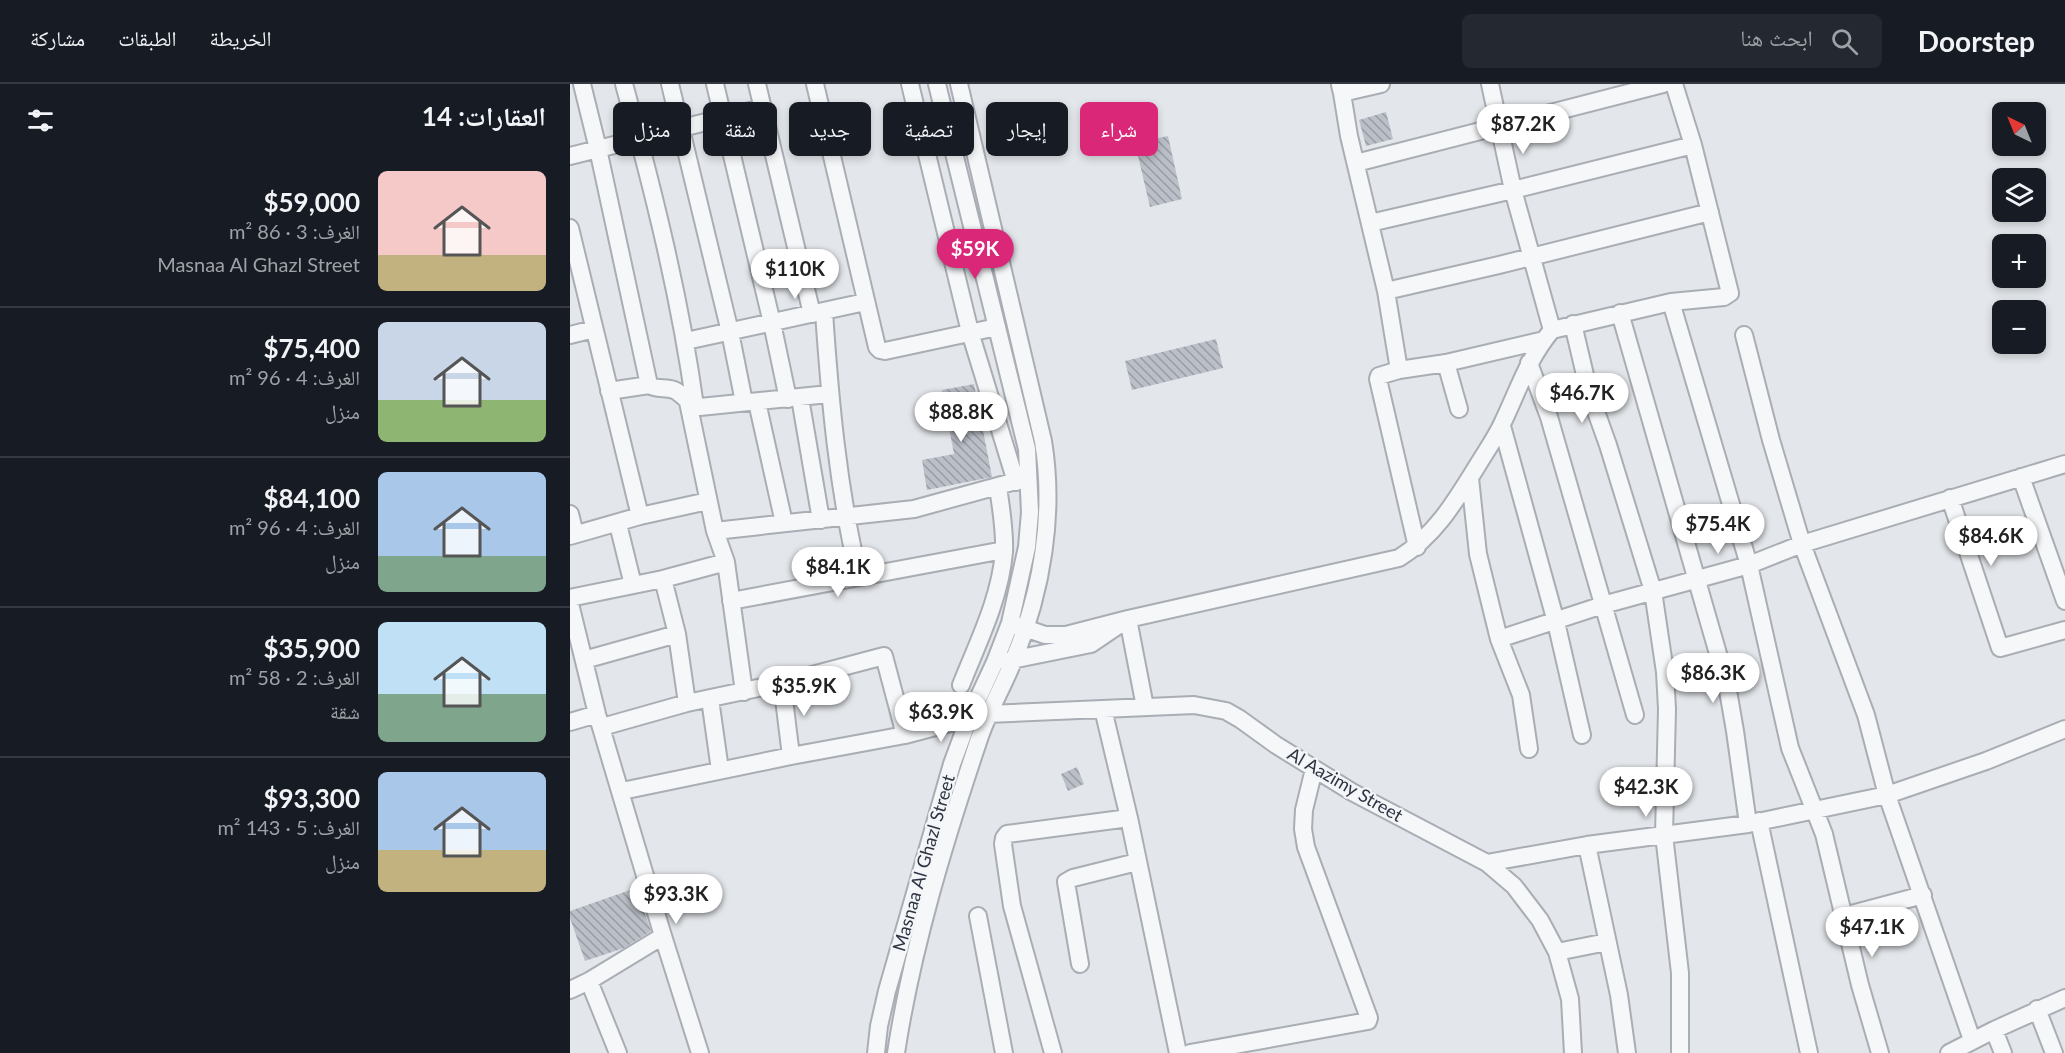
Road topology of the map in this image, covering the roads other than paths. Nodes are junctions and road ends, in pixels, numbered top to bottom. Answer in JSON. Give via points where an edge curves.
{"nodes":[{"id":1,"x":582,"y":84,"type":"edge"},
{"id":2,"x":624,"y":84,"type":"edge"},
{"id":3,"x":670,"y":84,"type":"edge"},
{"id":4,"x":715,"y":84,"type":"edge"},
{"id":5,"x":757,"y":84,"type":"edge"},
{"id":6,"x":815,"y":84,"type":"edge"},
{"id":7,"x":910,"y":84,"type":"edge"},
{"id":8,"x":937,"y":84,"type":"edge"},
{"id":9,"x":959,"y":84,"type":"edge"},
{"id":10,"x":1382,"y":84,"type":"edge"},
{"id":11,"x":1490,"y":84,"type":"edge"},
{"id":12,"x":1663,"y":84,"type":"edge"},
{"id":13,"x":1674,"y":84,"type":"edge"},
{"id":14,"x":1341,"y":89,"type":"edge"},
{"id":15,"x":629,"y":102,"type":"edge"},
{"id":16,"x":674,"y":102,"type":"edge"},
{"id":17,"x":719,"y":102,"type":"edge"},
{"id":18,"x":761,"y":102,"type":"edge"},
{"id":19,"x":1499,"y":127,"type":"junction"},
{"id":20,"x":613,"y":144,"type":"edge"},
{"id":21,"x":1693,"y":144,"type":"junction"},
{"id":22,"x":598,"y":148,"type":"junction"},
{"id":23,"x":570,"y":156,"type":"edge"},
{"id":24,"x":643,"y":156,"type":"edge"},
{"id":25,"x":686,"y":156,"type":"edge"},
{"id":26,"x":732,"y":156,"type":"edge"},
{"id":27,"x":775,"y":156,"type":"edge"},
{"id":28,"x":1356,"y":163,"type":"junction"},
{"id":29,"x":1513,"y":190,"type":"junction"},
{"id":30,"x":1710,"y":212,"type":"junction"},
{"id":31,"x":1370,"y":223,"type":"junction"},
{"id":32,"x":570,"y":228,"type":"edge"},
{"id":33,"x":1530,"y":257,"type":"junction"},
{"id":34,"x":1003,"y":269,"type":"junction"},
{"id":35,"x":984,"y":274,"type":"junction"},
{"id":36,"x":1386,"y":291,"type":"junction"},
{"id":37,"x":865,"y":302,"type":"junction"},
{"id":38,"x":1671,"y":302,"type":"junction"},
{"id":39,"x":818,"y":313,"type":"junction"},
{"id":40,"x":1620,"y":313,"type":"junction"},
{"id":41,"x":772,"y":322,"type":"junction"},
{"id":42,"x":1573,"y":324,"type":"junction"},
{"id":43,"x":997,"y":327,"type":"junction"},
{"id":44,"x":594,"y":329,"type":"junction"},
{"id":45,"x":730,"y":332,"type":"junction"},
{"id":46,"x":969,"y":332,"type":"junction"},
{"id":47,"x":570,"y":334,"type":"edge"},
{"id":48,"x":1548,"y":335,"type":"junction"},
{"id":49,"x":1744,"y":335,"type":"dead end"},
{"id":50,"x":686,"y":341,"type":"junction"},
{"id":51,"x":1446,"y":363,"type":"junction"},
{"id":52,"x":1529,"y":363,"type":"junction"},
{"id":53,"x":1399,"y":370,"type":"junction"},
{"id":54,"x":649,"y":385,"type":"junction"},
{"id":55,"x":609,"y":391,"type":"junction"},
{"id":56,"x":829,"y":394,"type":"junction"},
{"id":57,"x":794,"y":399,"type":"junction"},
{"id":58,"x":751,"y":402,"type":"junction"},
{"id":59,"x":691,"y":404,"type":"junction"},
{"id":60,"x":1459,"y":409,"type":"dead end"},
{"id":61,"x":1502,"y":426,"type":"junction"},
{"id":62,"x":2065,"y":464,"type":"edge"},
{"id":63,"x":2021,"y":477,"type":"junction"},
{"id":64,"x":1470,"y":478,"type":"junction"},
{"id":65,"x":1023,"y":479,"type":"junction"},
{"id":66,"x":998,"y":486,"type":"junction"},
{"id":67,"x":1950,"y":498,"type":"junction"},
{"id":68,"x":708,"y":501,"type":"junction"},
{"id":69,"x":570,"y":514,"type":"edge"},
{"id":70,"x":640,"y":516,"type":"junction"},
{"id":71,"x":846,"y":517,"type":"junction"},
{"id":72,"x":821,"y":520,"type":"junction"},
{"id":73,"x":784,"y":523,"type":"junction"},
{"id":74,"x":618,"y":524,"type":"junction"},
{"id":75,"x":715,"y":531,"type":"junction"},
{"id":76,"x":573,"y":535,"type":"edge"},
{"id":77,"x":1802,"y":544,"type":"junction"},
{"id":78,"x":1417,"y":547,"type":"junction"},
{"id":79,"x":1004,"y":550,"type":"junction"},
{"id":80,"x":726,"y":562,"type":"junction"},
{"id":81,"x":1749,"y":565,"type":"junction"},
{"id":82,"x":859,"y":577,"type":"junction"},
{"id":83,"x":663,"y":579,"type":"junction"},
{"id":84,"x":1696,"y":579,"type":"junction"},
{"id":85,"x":633,"y":585,"type":"junction"},
{"id":86,"x":1653,"y":591,"type":"junction"},
{"id":87,"x":570,"y":598,"type":"edge"},
{"id":88,"x":731,"y":601,"type":"junction"},
{"id":89,"x":2065,"y":601,"type":"edge"},
{"id":90,"x":570,"y":604,"type":"edge"},
{"id":91,"x":1603,"y":605,"type":"junction"},
{"id":92,"x":1128,"y":619,"type":"junction"},
{"id":93,"x":1556,"y":622,"type":"junction"},
{"id":94,"x":1018,"y":626,"type":"junction"},
{"id":95,"x":2065,"y":630,"type":"edge"},
{"id":96,"x":677,"y":634,"type":"junction"},
{"id":97,"x":1499,"y":639,"type":"junction"},
{"id":98,"x":584,"y":660,"type":"junction"},
{"id":99,"x":1014,"y":660,"type":"junction"},
{"id":100,"x":995,"y":662,"type":"junction"},
{"id":101,"x":782,"y":683,"type":"junction"},
{"id":102,"x":961,"y":685,"type":"dead end"},
{"id":103,"x":744,"y":692,"type":"junction"},
{"id":104,"x":710,"y":699,"type":"junction"},
{"id":105,"x":687,"y":704,"type":"junction"},
{"id":106,"x":1145,"y":707,"type":"junction"},
{"id":107,"x":1103,"y":709,"type":"junction"},
{"id":108,"x":988,"y":714,"type":"junction"},
{"id":109,"x":1635,"y":714,"type":"dead end"},
{"id":110,"x":969,"y":718,"type":"junction"},
{"id":111,"x":599,"y":720,"type":"junction"},
{"id":112,"x":570,"y":722,"type":"edge"},
{"id":113,"x":2065,"y":729,"type":"edge"},
{"id":114,"x":905,"y":735,"type":"junction"},
{"id":115,"x":1582,"y":735,"type":"dead end"},
{"id":116,"x":1529,"y":749,"type":"dead end"},
{"id":117,"x":791,"y":756,"type":"junction"},
{"id":118,"x":1314,"y":770,"type":"junction"},
{"id":119,"x":720,"y":771,"type":"junction"},
{"id":120,"x":622,"y":791,"type":"junction"},
{"id":121,"x":1887,"y":795,"type":"junction"},
{"id":122,"x":1815,"y":811,"type":"junction"},
{"id":123,"x":1129,"y":818,"type":"junction"},
{"id":124,"x":1754,"y":823,"type":"junction"},
{"id":125,"x":1664,"y":835,"type":"junction"},
{"id":126,"x":1587,"y":845,"type":"junction"},
{"id":127,"x":1137,"y":862,"type":"junction"},
{"id":128,"x":1487,"y":863,"type":"junction"},
{"id":129,"x":1923,"y":895,"type":"junction"},
{"id":130,"x":978,"y":916,"type":"dead end"},
{"id":131,"x":1845,"y":916,"type":"junction"},
{"id":132,"x":663,"y":936,"type":"junction"},
{"id":133,"x":1607,"y":942,"type":"junction"},
{"id":134,"x":1557,"y":952,"type":"junction"},
{"id":135,"x":1080,"y":964,"type":"dead end"},
{"id":136,"x":589,"y":981,"type":"junction"},
{"id":137,"x":570,"y":990,"type":"edge"},
{"id":138,"x":887,"y":991,"type":"junction"},
{"id":139,"x":906,"y":996,"type":"junction"},
{"id":140,"x":2065,"y":998,"type":"edge"},
{"id":141,"x":2037,"y":1009,"type":"junction"},
{"id":142,"x":1994,"y":1030,"type":"junction"},
{"id":143,"x":1972,"y":1040,"type":"junction"},
{"id":144,"x":618,"y":1053,"type":"edge"},
{"id":145,"x":700,"y":1053,"type":"edge"},
{"id":146,"x":876,"y":1053,"type":"edge"},
{"id":147,"x":896,"y":1053,"type":"edge"},
{"id":148,"x":1004,"y":1053,"type":"edge"},
{"id":149,"x":1053,"y":1053,"type":"edge"},
{"id":150,"x":1178,"y":1053,"type":"edge"},
{"id":151,"x":1190,"y":1053,"type":"edge"},
{"id":152,"x":1573,"y":1053,"type":"edge"},
{"id":153,"x":1627,"y":1053,"type":"edge"},
{"id":154,"x":1680,"y":1053,"type":"edge"},
{"id":155,"x":1809,"y":1053,"type":"edge"},
{"id":156,"x":1880,"y":1053,"type":"edge"},
{"id":157,"x":1949,"y":1053,"type":"edge"},
{"id":158,"x":2003,"y":1053,"type":"edge"},
{"id":159,"x":2054,"y":1053,"type":"edge"}],
"edges":[{"from":1,"to":22,"type":"street"},
{"from":2,"to":15,"type":"street"},
{"from":3,"to":16,"type":"street"},
{"from":4,"to":17,"type":"street"},
{"from":5,"to":18,"type":"street"},
{"from":6,"to":37,"type":"street"},
{"from":7,"to":46,"type":"street"},
{"from":8,"to":35,"type":"street","name":"Masnaa Al Ghazl Street"},
{"from":9,"to":34,"type":"street","name":"Masnaa Al Ghazl Street"},
{"from":10,"to":14,"type":"street"},
{"from":11,"to":19,"type":"street"},
{"from":12,"to":19,"type":"street"},
{"from":13,"to":21,"type":"street"},
{"from":14,"to":28,"type":"street"},
{"from":19,"to":28,"type":"street"},
{"from":19,"to":29,"type":"street"},
{"from":20,"to":22,"type":"street"},
{"from":21,"to":29,"type":"street"},
{"from":21,"to":30,"type":"street"},
{"from":22,"to":23,"type":"street"},
{"from":22,"to":54,"type":"street"},
{"from":24,"to":50,"type":"street"},
{"from":25,"to":45,"type":"street"},
{"from":26,"to":41,"type":"street"},
{"from":27,"to":39,"type":"street"},
{"from":28,"to":31,"type":"street"},
{"from":29,"to":31,"type":"street"},
{"from":29,"to":33,"type":"street"},
{"from":30,"to":33,"type":"street"},
{"from":30,"to":38,"type":"street","via":[[1730,293],[1724,297]]},
{"from":31,"to":36,"type":"street"},
{"from":32,"to":44,"type":"street"},
{"from":33,"to":36,"type":"street"},
{"from":33,"to":48,"type":"street"},
{"from":34,"to":35,"type":"street"},
{"from":34,"to":94,"type":"street","name":"Masnaa Al Ghazl Street","via":[[1047,466],[1046,523],[1036,590]]},
{"from":35,"to":43,"type":"street","name":"Masnaa Al Ghazl Street"},
{"from":36,"to":53,"type":"street"},
{"from":37,"to":39,"type":"street"},
{"from":37,"to":46,"type":"street","via":[[880,350]]},
{"from":38,"to":40,"type":"street"},
{"from":38,"to":81,"type":"street"},
{"from":39,"to":41,"type":"street"},
{"from":39,"to":56,"type":"street"},
{"from":40,"to":42,"type":"street"},
{"from":40,"to":84,"type":"street"},
{"from":41,"to":45,"type":"street"},
{"from":41,"to":57,"type":"street"},
{"from":42,"to":48,"type":"street"},
{"from":42,"to":86,"type":"street","via":[[1589,392]]},
{"from":43,"to":46,"type":"street"},
{"from":43,"to":65,"type":"street","name":"Masnaa Al Ghazl Street","via":[[1027,449]]},
{"from":44,"to":47,"type":"street"},
{"from":44,"to":55,"type":"street"},
{"from":45,"to":50,"type":"street"},
{"from":45,"to":58,"type":"street"},
{"from":46,"to":65,"type":"street"},
{"from":48,"to":51,"type":"street"},
{"from":48,"to":52,"type":"street"},
{"from":49,"to":77,"type":"street"},
{"from":50,"to":59,"type":"street"},
{"from":51,"to":53,"type":"street"},
{"from":51,"to":60,"type":"street"},
{"from":52,"to":61,"type":"street"},
{"from":52,"to":91,"type":"street","via":[[1549,417]]},
{"from":53,"to":78,"type":"street","via":[[1382,374],[1378,379]]},
{"from":54,"to":55,"type":"street"},
{"from":54,"to":59,"type":"street","via":[[675,391]]},
{"from":55,"to":70,"type":"street"},
{"from":56,"to":57,"type":"street"},
{"from":56,"to":71,"type":"street"},
{"from":57,"to":58,"type":"street"},
{"from":57,"to":72,"type":"street"},
{"from":58,"to":59,"type":"street"},
{"from":58,"to":73,"type":"street"},
{"from":59,"to":68,"type":"street"},
{"from":61,"to":64,"type":"street"},
{"from":61,"to":93,"type":"street"},
{"from":62,"to":63,"type":"street"},
{"from":63,"to":67,"type":"street"},
{"from":63,"to":89,"type":"street"},
{"from":64,"to":78,"type":"street","via":[[1436,528]]},
{"from":64,"to":97,"type":"street","via":[[1478,554]]},
{"from":65,"to":66,"type":"street"},
{"from":65,"to":94,"type":"street","name":"Masnaa Al Ghazl Street","via":[[1030,512]]},
{"from":66,"to":71,"type":"street","via":[[914,509]]},
{"from":66,"to":79,"type":"street"},
{"from":67,"to":77,"type":"street"},
{"from":67,"to":95,"type":"street","via":[[2000,648]]},
{"from":68,"to":70,"type":"street"},
{"from":68,"to":75,"type":"street"},
{"from":69,"to":76,"type":"street"},
{"from":70,"to":74,"type":"street"},
{"from":71,"to":72,"type":"street"},
{"from":71,"to":82,"type":"street"},
{"from":72,"to":73,"type":"street"},
{"from":73,"to":75,"type":"street"},
{"from":74,"to":76,"type":"street"},
{"from":74,"to":85,"type":"street"},
{"from":75,"to":80,"type":"street"},
{"from":77,"to":81,"type":"street"},
{"from":77,"to":121,"type":"street","via":[[1866,715]]},
{"from":78,"to":92,"type":"street","via":[[1399,558]]},
{"from":79,"to":82,"type":"street"},
{"from":79,"to":102,"type":"street","via":[[990,615]]},
{"from":80,"to":83,"type":"street"},
{"from":80,"to":88,"type":"street"},
{"from":81,"to":84,"type":"street"},
{"from":81,"to":122,"type":"street","via":[[1790,748]]},
{"from":82,"to":88,"type":"street"},
{"from":83,"to":85,"type":"street"},
{"from":83,"to":96,"type":"street"},
{"from":84,"to":86,"type":"street"},
{"from":84,"to":124,"type":"street","via":[[1727,685]]},
{"from":85,"to":87,"type":"street"},
{"from":86,"to":91,"type":"street"},
{"from":86,"to":125,"type":"street","via":[[1667,709]]},
{"from":88,"to":103,"type":"street"},
{"from":90,"to":98,"type":"street"},
{"from":91,"to":93,"type":"street"},
{"from":91,"to":109,"type":"street"},
{"from":92,"to":94,"type":"street","via":[[1066,635],[1045,635]]},
{"from":92,"to":99,"type":"street","via":[[1091,644]]},
{"from":92,"to":106,"type":"street"},
{"from":93,"to":97,"type":"street"},
{"from":93,"to":115,"type":"street"},
{"from":94,"to":99,"type":"street","name":"Masnaa Al Ghazl Street"},
{"from":94,"to":100,"type":"street","name":"Masnaa Al Ghazl Street"},
{"from":96,"to":98,"type":"street"},
{"from":96,"to":105,"type":"street"},
{"from":97,"to":116,"type":"street","via":[[1521,695]]},
{"from":98,"to":111,"type":"street"},
{"from":99,"to":100,"type":"street"},
{"from":99,"to":108,"type":"street","name":"Masnaa Al Ghazl Street"},
{"from":100,"to":110,"type":"street","name":"Masnaa Al Ghazl Street"},
{"from":101,"to":103,"type":"street"},
{"from":101,"to":114,"type":"street","via":[[884,656]]},
{"from":101,"to":117,"type":"street"},
{"from":103,"to":104,"type":"street"},
{"from":104,"to":105,"type":"street"},
{"from":104,"to":119,"type":"street"},
{"from":105,"to":111,"type":"street"},
{"from":106,"to":107,"type":"street","name":"Al Aazimy Street"},
{"from":106,"to":118,"type":"street","name":"Al Aazimy Street","via":[[1194,705],[1226,711]]},
{"from":107,"to":108,"type":"street","name":"Al Aazimy Street"},
{"from":107,"to":123,"type":"street"},
{"from":108,"to":139,"type":"street","name":"Masnaa Al Ghazl Street","via":[[949,835]]},
{"from":110,"to":114,"type":"street"},
{"from":110,"to":138,"type":"street","name":"Masnaa Al Ghazl Street","via":[[952,764]]},
{"from":111,"to":112,"type":"street"},
{"from":111,"to":120,"type":"street"},
{"from":113,"to":121,"type":"street"},
{"from":114,"to":117,"type":"street"},
{"from":117,"to":119,"type":"street"},
{"from":118,"to":128,"type":"street","name":"Al Aazimy Street"},
{"from":118,"to":151,"type":"street","via":[[1304,810],[1306,847],[1368,1021]]},
{"from":119,"to":120,"type":"street"},
{"from":120,"to":132,"type":"street"},
{"from":121,"to":122,"type":"street"},
{"from":121,"to":129,"type":"street"},
{"from":122,"to":124,"type":"street"},
{"from":122,"to":131,"type":"street"},
{"from":123,"to":127,"type":"street"},
{"from":123,"to":149,"type":"street","via":[[1007,834],[1004,838],[1012,906]]},
{"from":124,"to":125,"type":"street"},
{"from":124,"to":155,"type":"street"},
{"from":125,"to":126,"type":"street"},
{"from":125,"to":154,"type":"street","via":[[1680,973]]},
{"from":126,"to":128,"type":"street"},
{"from":126,"to":133,"type":"street"},
{"from":127,"to":135,"type":"street","via":[[1066,882]]},
{"from":127,"to":150,"type":"street"},
{"from":128,"to":134,"type":"street","name":"Al Aazimy Street","via":[[1514,886],[1540,920]]},
{"from":129,"to":131,"type":"street"},
{"from":129,"to":143,"type":"street"},
{"from":130,"to":148,"type":"street"},
{"from":131,"to":156,"type":"street"},
{"from":132,"to":136,"type":"street"},
{"from":132,"to":145,"type":"street"},
{"from":133,"to":134,"type":"street"},
{"from":133,"to":153,"type":"street"},
{"from":134,"to":152,"type":"street","name":"Al Aazimy Street","via":[[1570,999]]},
{"from":136,"to":137,"type":"street"},
{"from":136,"to":144,"type":"street"},
{"from":138,"to":139,"type":"street"},
{"from":138,"to":146,"type":"street","name":"Masnaa Al Ghazl Street"},
{"from":139,"to":147,"type":"street","name":"Masnaa Al Ghazl Street"},
{"from":140,"to":141,"type":"street"},
{"from":141,"to":142,"type":"street"},
{"from":141,"to":159,"type":"street"},
{"from":142,"to":143,"type":"street"},
{"from":142,"to":158,"type":"street"},
{"from":143,"to":157,"type":"street"}]}
